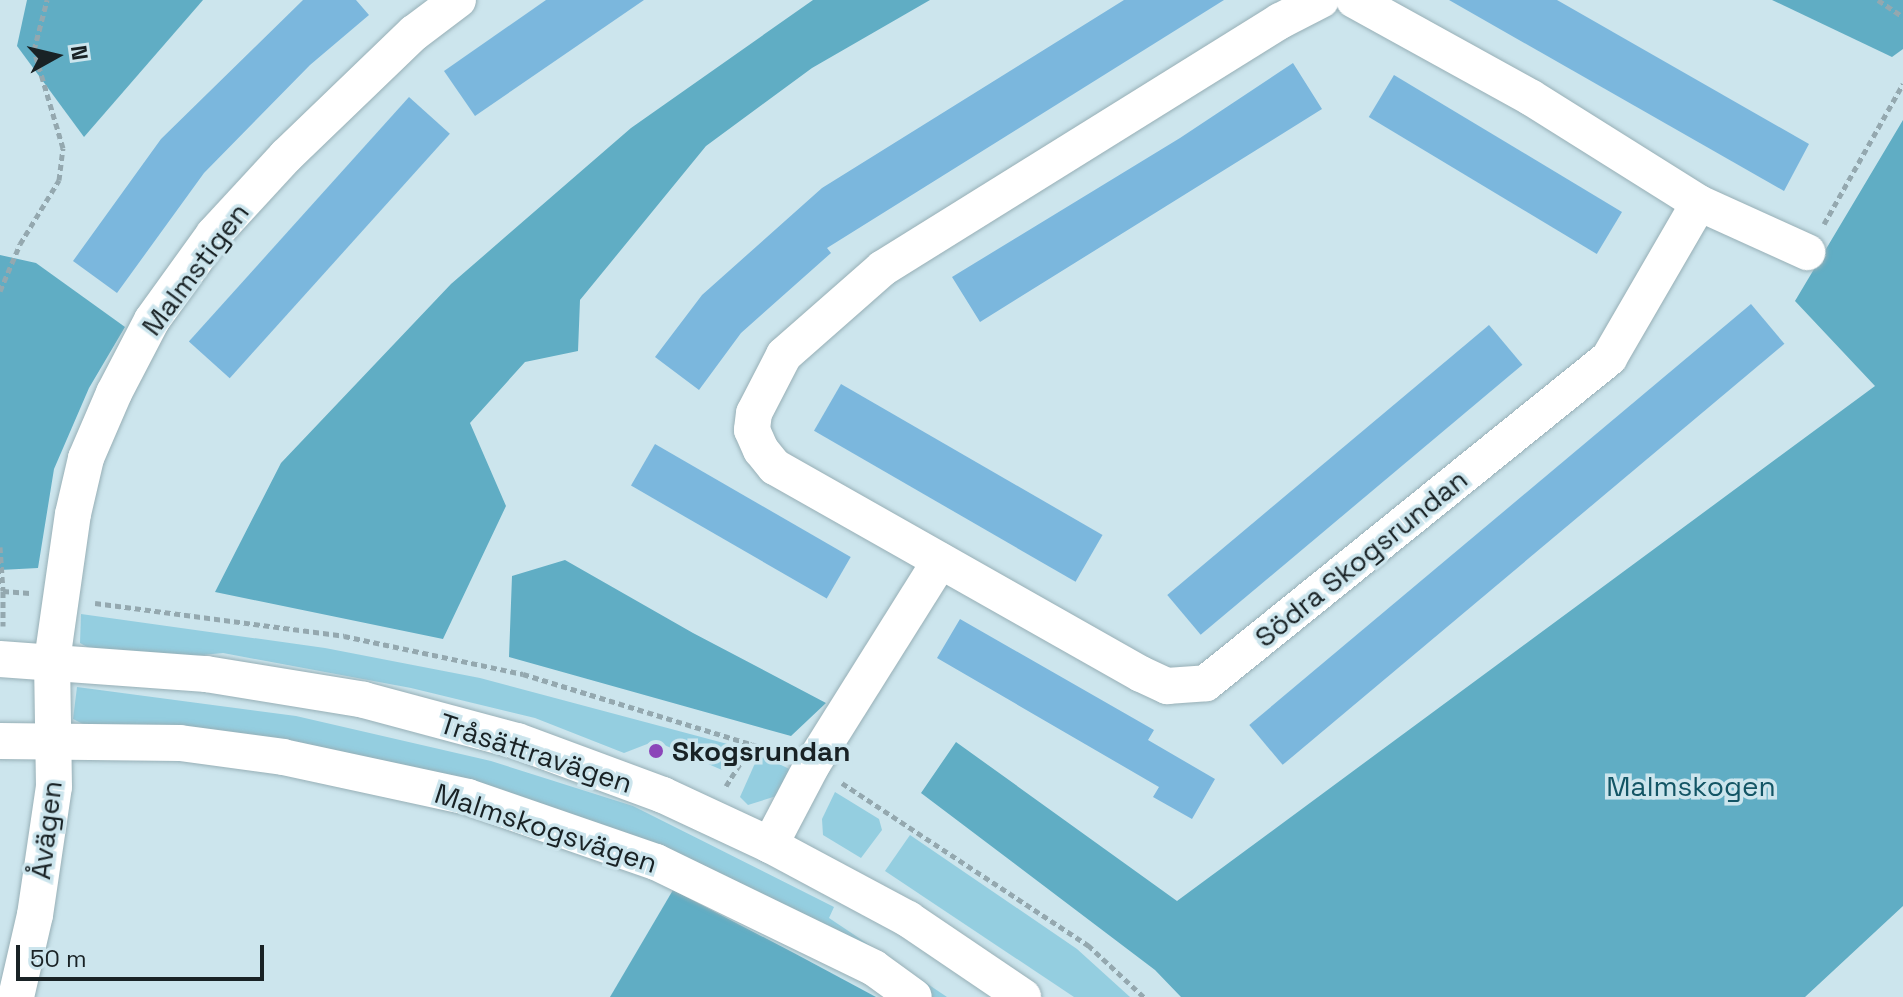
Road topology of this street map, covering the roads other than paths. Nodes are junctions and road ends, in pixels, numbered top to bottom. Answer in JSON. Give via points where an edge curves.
{"nodes":[{"id":1,"x":458,"y":0,"type":"edge"},
{"id":2,"x":1321,"y":0,"type":"edge"},
{"id":3,"x":1354,"y":0,"type":"edge"},
{"id":4,"x":1699,"y":203,"type":"junction"},
{"id":5,"x":1807,"y":252,"type":"road end"},
{"id":6,"x":940,"y":561,"type":"junction"},
{"id":7,"x":0,"y":659,"type":"edge"},
{"id":8,"x":52,"y":661,"type":"junction"},
{"id":9,"x":54,"y":739,"type":"junction"},
{"id":10,"x":0,"y":741,"type":"edge"},
{"id":11,"x":770,"y":845,"type":"junction"},
{"id":12,"x":16,"y":997,"type":"edge"},
{"id":13,"x":914,"y":997,"type":"edge"},
{"id":14,"x":1023,"y":997,"type":"edge"}],
"edges":[{"from":1,"to":8,"type":"street","name":"Malmstigen","via":[[414,33],[286,156],[214,234],[152,320],[86,458]]},
{"from":2,"to":6,"type":"street","name":"Södra Skogsrundan","via":[[937,231],[852,292],[784,355],[754,413],[752,430],[761,450],[775,467]]},
{"from":3,"to":4,"type":"street","via":[[1530,97]]},
{"from":4,"to":5,"type":"street"},
{"from":4,"to":6,"type":"street","name":"Södra Skogsrundan","via":[[1609,358],[1206,683],[1167,686]]},
{"from":6,"to":11,"type":"street","via":[[812,765]]},
{"from":7,"to":8,"type":"street","name":"Tråsättravägen"},
{"from":8,"to":9,"type":"street","name":"Åvägen"},
{"from":8,"to":11,"type":"street","name":"Tråsättravägen","via":[[206,674],[364,700],[517,741],[663,795]]},
{"from":9,"to":10,"type":"street","name":"Malmskogsvägen"},
{"from":9,"to":12,"type":"street","name":"Åvägen","via":[[54,787]]},
{"from":9,"to":13,"type":"street","name":"Malmskogsvägen","via":[[180,743],[283,757],[468,797],[656,862],[874,968]]},
{"from":11,"to":14,"type":"street","name":"Tråsättravägen","via":[[908,919]]}]}
